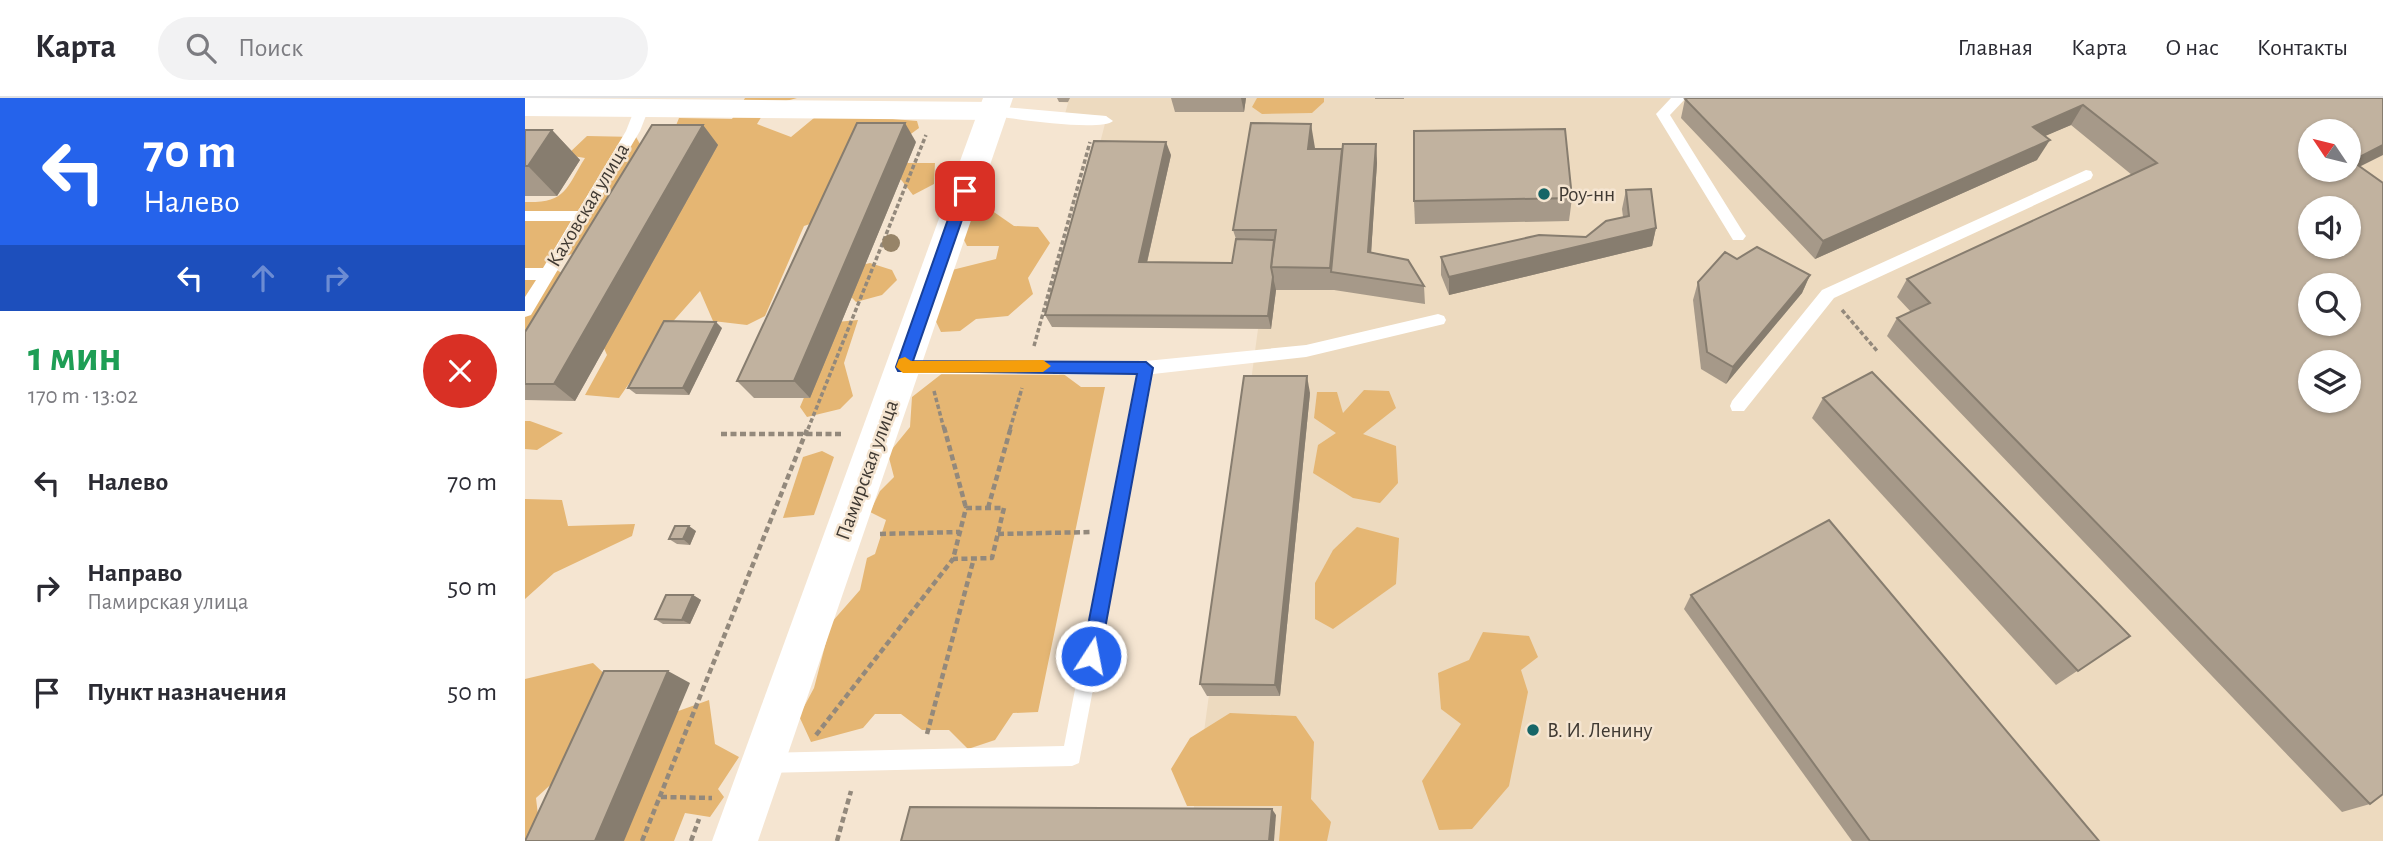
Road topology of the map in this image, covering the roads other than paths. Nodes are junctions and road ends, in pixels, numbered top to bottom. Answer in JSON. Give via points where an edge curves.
{"nodes":[{"id":1,"x":1679,"y":98,"type":"edge"},
{"id":2,"x":645,"y":103,"type":"edge"},
{"id":3,"x":996,"y":105,"type":"edge"},
{"id":4,"x":525,"y":107,"type":"edge"},
{"id":5,"x":1101,"y":121,"type":"road end"},
{"id":6,"x":2086,"y":175,"type":"dead end"},
{"id":7,"x":525,"y":216,"type":"edge"},
{"id":8,"x":582,"y":216,"type":"junction"},
{"id":9,"x":1738,"y":236,"type":"dead end"},
{"id":10,"x":525,"y":274,"type":"edge"},
{"id":11,"x":547,"y":274,"type":"junction"},
{"id":12,"x":525,"y":311,"type":"edge"},
{"id":13,"x":1438,"y":320,"type":"dead end"},
{"id":14,"x":915,"y":367,"type":"junction"},
{"id":15,"x":1146,"y":368,"type":"junction"},
{"id":16,"x":1738,"y":406,"type":"dead end"},
{"id":17,"x":779,"y":763,"type":"junction"},
{"id":18,"x":735,"y":841,"type":"edge"}],
"edges":[{"from":1,"to":9,"type":"lane","via":[[1663,114]]},
{"from":2,"to":3,"type":"street","via":[[937,110]]},
{"from":2,"to":4,"type":"street"},
{"from":2,"to":8,"type":"lane","name":"Каховская улица"},
{"from":3,"to":5,"type":"lane"},
{"from":3,"to":14,"type":"street","name":"Памирская улица"},
{"from":6,"to":16,"type":"lane","via":[[1828,294]]},
{"from":7,"to":8,"type":"lane"},
{"from":8,"to":11,"type":"lane","name":"Каховская улица"},
{"from":10,"to":11,"type":"lane"},
{"from":11,"to":12,"type":"lane","name":"Каховская улица"},
{"from":13,"to":15,"type":"lane","via":[[1305,351]]},
{"from":14,"to":15,"type":"lane"},
{"from":14,"to":17,"type":"street","name":"Памирская улица","via":[[879,433]]},
{"from":15,"to":17,"type":"lane","via":[[1072,756]]},
{"from":17,"to":18,"type":"street","name":"Памирская улица"}]}
